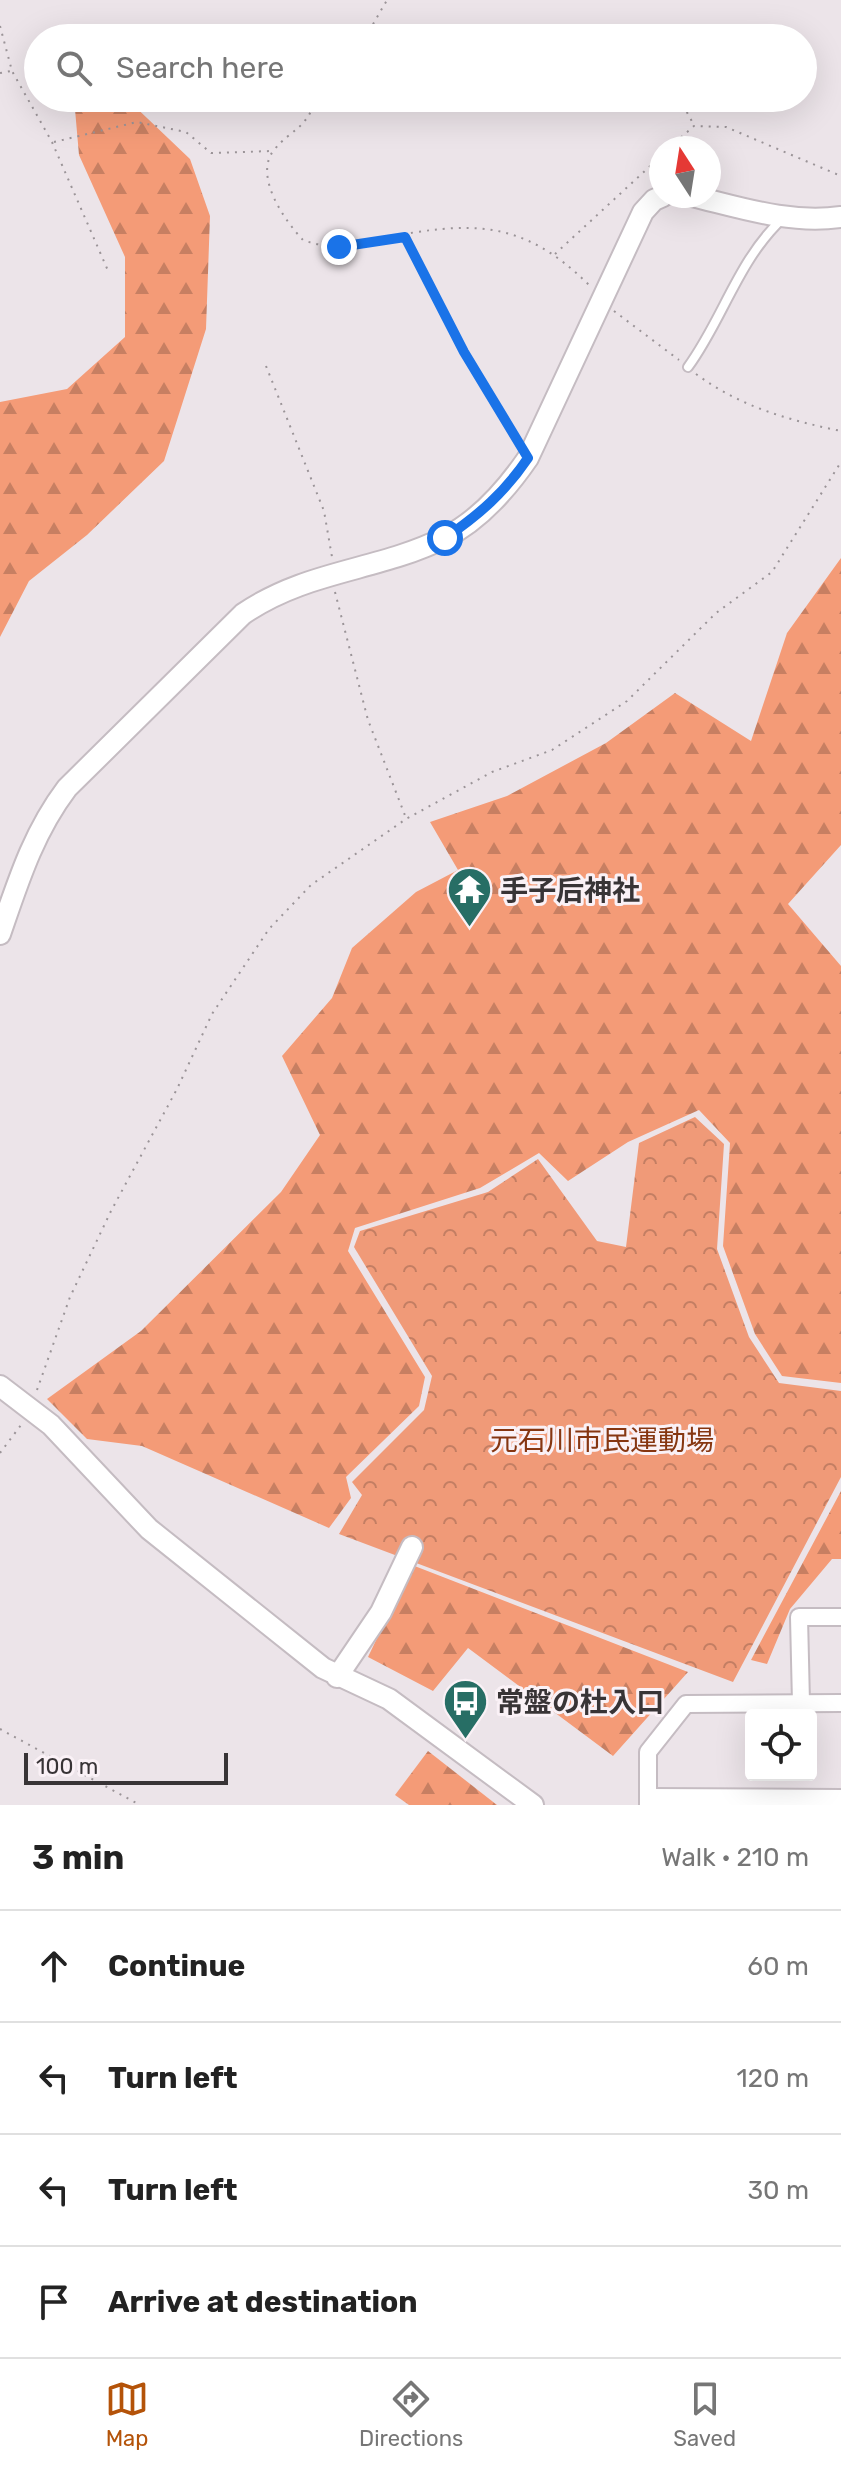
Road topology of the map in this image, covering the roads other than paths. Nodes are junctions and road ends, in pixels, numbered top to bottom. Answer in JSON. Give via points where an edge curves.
{"nodes":[{"id":1,"x":721,"y":203,"type":"edge"},
{"id":2,"x":649,"y":205,"type":"edge"},
{"id":3,"x":841,"y":217,"type":"edge"},
{"id":4,"x":784,"y":218,"type":"junction"},
{"id":5,"x":688,"y":367,"type":"road end"},
{"id":6,"x":0,"y":934,"type":"edge"},
{"id":7,"x":0,"y":1386,"type":"edge"},
{"id":8,"x":412,"y":1547,"type":"dead end"},
{"id":9,"x":841,"y":1617,"type":"edge"},
{"id":10,"x":337,"y":1677,"type":"junction"},
{"id":11,"x":801,"y":1703,"type":"junction"},
{"id":12,"x":841,"y":1703,"type":"edge"},
{"id":13,"x":841,"y":1798,"type":"edge"},
{"id":14,"x":648,"y":1801,"type":"edge"},
{"id":15,"x":533,"y":1805,"type":"edge"}],
"edges":[{"from":1,"to":4,"type":"street"},
{"from":2,"to":6,"type":"street","via":[[528,458],[487,507],[445,538],[290,587],[243,614],[67,788],[35,836]]},
{"from":3,"to":4,"type":"street"},
{"from":4,"to":5,"type":"lane","via":[[762,237]]},
{"from":7,"to":10,"type":"street","via":[[31,1407],[149,1529]]},
{"from":8,"to":10,"type":"street","via":[[381,1612]]},
{"from":9,"to":11,"type":"street","via":[[799,1617]]},
{"from":10,"to":15,"type":"street","via":[[389,1699]]},
{"from":11,"to":12,"type":"street"},
{"from":11,"to":14,"type":"street","via":[[686,1704],[648,1752]]},
{"from":13,"to":14,"type":"street"}]}
